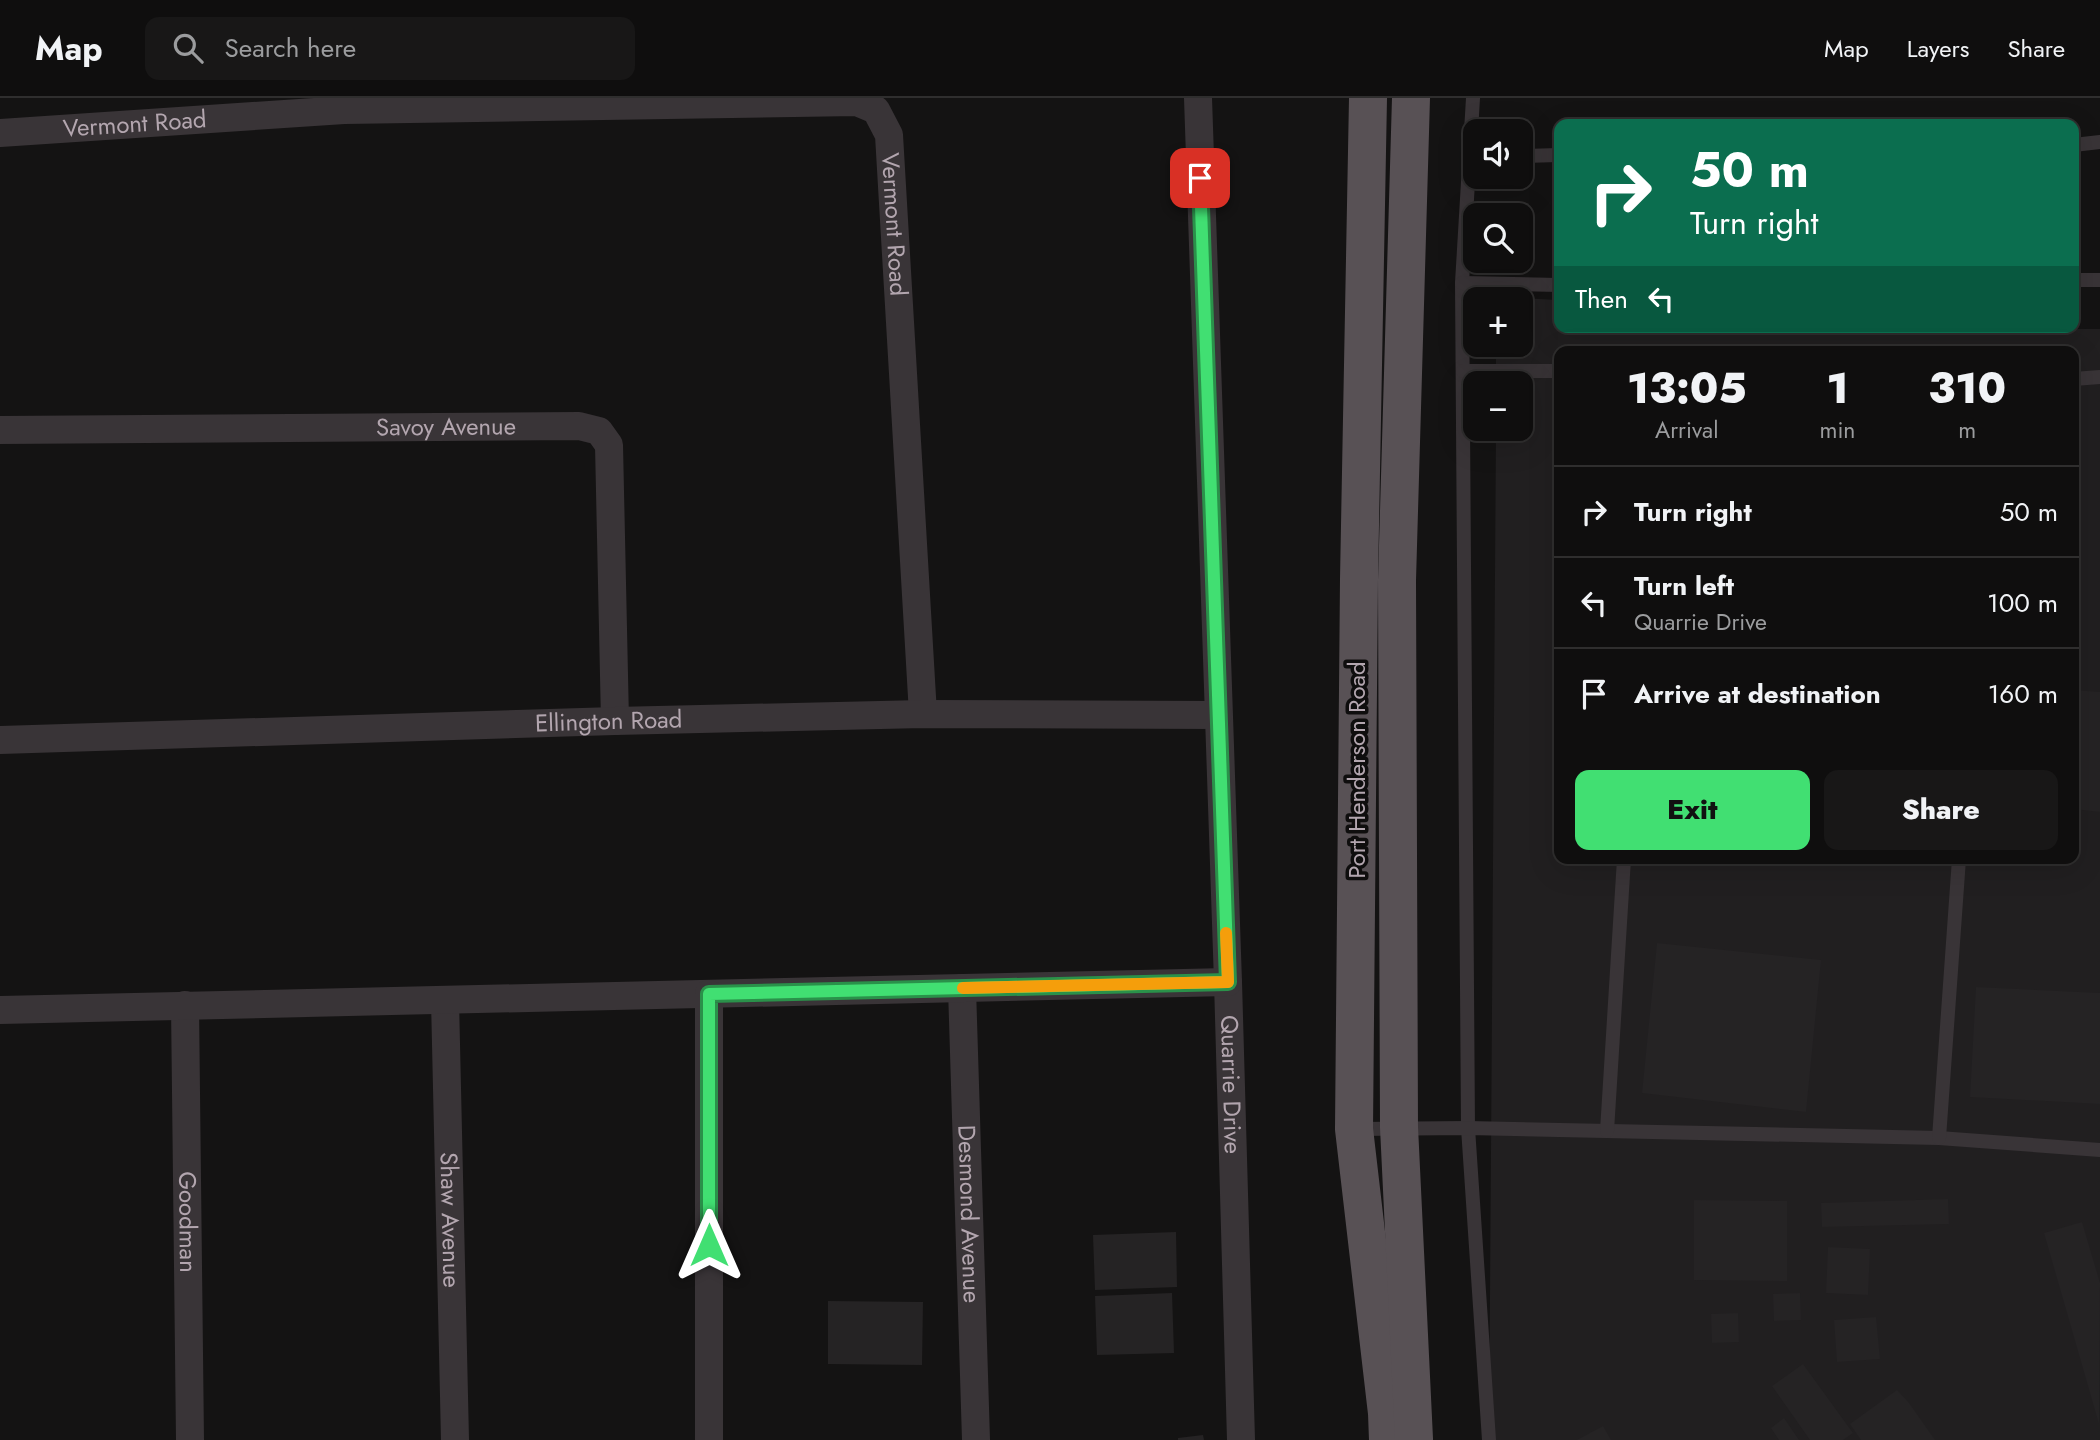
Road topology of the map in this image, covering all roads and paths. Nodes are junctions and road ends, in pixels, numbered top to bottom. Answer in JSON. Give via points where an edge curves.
{"nodes":[{"id":1,"x":1198,"y":98,"type":"edge"},
{"id":2,"x":1368,"y":98,"type":"edge"},
{"id":3,"x":1410,"y":98,"type":"edge"},
{"id":4,"x":1473,"y":98,"type":"edge"},
{"id":5,"x":344,"y":104,"type":"edge"},
{"id":6,"x":1473,"y":119,"type":"edge"},
{"id":7,"x":0,"y":133,"type":"edge"},
{"id":8,"x":2100,"y":142,"type":"edge"},
{"id":9,"x":2079,"y":144,"type":"edge"},
{"id":10,"x":1554,"y":155,"type":"edge"},
{"id":11,"x":1533,"y":156,"type":"edge"},
{"id":12,"x":1470,"y":189,"type":"edge"},
{"id":13,"x":2079,"y":280,"type":"edge"},
{"id":14,"x":2100,"y":280,"type":"edge"},
{"id":15,"x":1462,"y":283,"type":"junction"},
{"id":16,"x":1554,"y":285,"type":"edge"},
{"id":17,"x":1463,"y":371,"type":"edge"},
{"id":18,"x":1533,"y":371,"type":"edge"},
{"id":19,"x":1554,"y":371,"type":"edge"},
{"id":20,"x":2100,"y":377,"type":"edge"},
{"id":21,"x":2079,"y":379,"type":"edge"},
{"id":22,"x":0,"y":429,"type":"edge"},
{"id":23,"x":1463,"y":441,"type":"edge"},
{"id":24,"x":923,"y":714,"type":"junction"},
{"id":25,"x":1218,"y":715,"type":"junction"},
{"id":26,"x":615,"y":721,"type":"junction"},
{"id":27,"x":0,"y":740,"type":"edge"},
{"id":28,"x":1625,"y":864,"type":"edge"},
{"id":29,"x":1959,"y":864,"type":"edge"},
{"id":30,"x":1228,"y":982,"type":"junction"},
{"id":31,"x":962,"y":988,"type":"junction"},
{"id":32,"x":709,"y":994,"type":"junction"},
{"id":33,"x":445,"y":1000,"type":"junction"},
{"id":34,"x":186,"y":1005,"type":"junction"},
{"id":35,"x":0,"y":1010,"type":"edge"},
{"id":36,"x":1399,"y":1127,"type":"junction"},
{"id":37,"x":1468,"y":1128,"type":"junction"},
{"id":38,"x":1354,"y":1129,"type":"junction"},
{"id":39,"x":1607,"y":1131,"type":"junction"},
{"id":40,"x":1938,"y":1138,"type":"junction"},
{"id":41,"x":2100,"y":1150,"type":"edge"},
{"id":42,"x":190,"y":1440,"type":"edge"},
{"id":43,"x":455,"y":1440,"type":"edge"},
{"id":44,"x":709,"y":1440,"type":"edge"},
{"id":45,"x":976,"y":1440,"type":"edge"},
{"id":46,"x":1241,"y":1440,"type":"edge"},
{"id":47,"x":1388,"y":1440,"type":"edge"},
{"id":48,"x":1414,"y":1440,"type":"edge"},
{"id":49,"x":1489,"y":1440,"type":"edge"}],
"edges":[{"from":1,"to":25,"type":"street","name":"Quarrie Drive"},
{"from":2,"to":38,"type":"main road","name":"Port Henderson Road"},
{"from":3,"to":36,"type":"main road","name":"Port Henderson Road","via":[[1397,580]]},
{"from":4,"to":6,"type":"lane"},
{"from":5,"to":7,"type":"street","name":"Vermont Road"},
{"from":5,"to":24,"type":"street","name":"Vermont Road","via":[[858,102],[876,110],[889,135]]},
{"from":8,"to":9,"type":"lane"},
{"from":10,"to":11,"type":"lane"},
{"from":12,"to":15,"type":"lane"},
{"from":13,"to":14,"type":"lane"},
{"from":15,"to":16,"type":"lane"},
{"from":15,"to":17,"type":"lane"},
{"from":18,"to":19,"type":"lane"},
{"from":20,"to":21,"type":"lane"},
{"from":22,"to":26,"type":"street","name":"Savoy Avenue","via":[[579,426],[599,431],[609,445]]},
{"from":23,"to":37,"type":"lane"},
{"from":24,"to":25,"type":"street","name":"Ellington Road"},
{"from":24,"to":26,"type":"street","name":"Ellington Road"},
{"from":25,"to":30,"type":"street","name":"Quarrie Drive"},
{"from":26,"to":27,"type":"street","name":"Ellington Road"},
{"from":28,"to":39,"type":"lane"},
{"from":29,"to":40,"type":"lane"},
{"from":30,"to":31,"type":"street"},
{"from":30,"to":46,"type":"street","name":"Quarrie Drive"},
{"from":31,"to":32,"type":"street"},
{"from":31,"to":45,"type":"street","name":"Desmond Avenue"},
{"from":32,"to":33,"type":"street"},
{"from":32,"to":44,"type":"street"},
{"from":33,"to":34,"type":"street"},
{"from":33,"to":43,"type":"street","name":"Shaw Avenue"},
{"from":34,"to":35,"type":"street"},
{"from":34,"to":42,"type":"street","name":"Goodman"},
{"from":36,"to":37,"type":"lane"},
{"from":36,"to":38,"type":"lane"},
{"from":36,"to":48,"type":"main road","name":"Port Henderson Road"},
{"from":37,"to":39,"type":"lane"},
{"from":37,"to":49,"type":"lane"},
{"from":38,"to":47,"type":"main road","name":"Port Henderson Road"},
{"from":39,"to":40,"type":"lane"},
{"from":40,"to":41,"type":"lane"}]}
